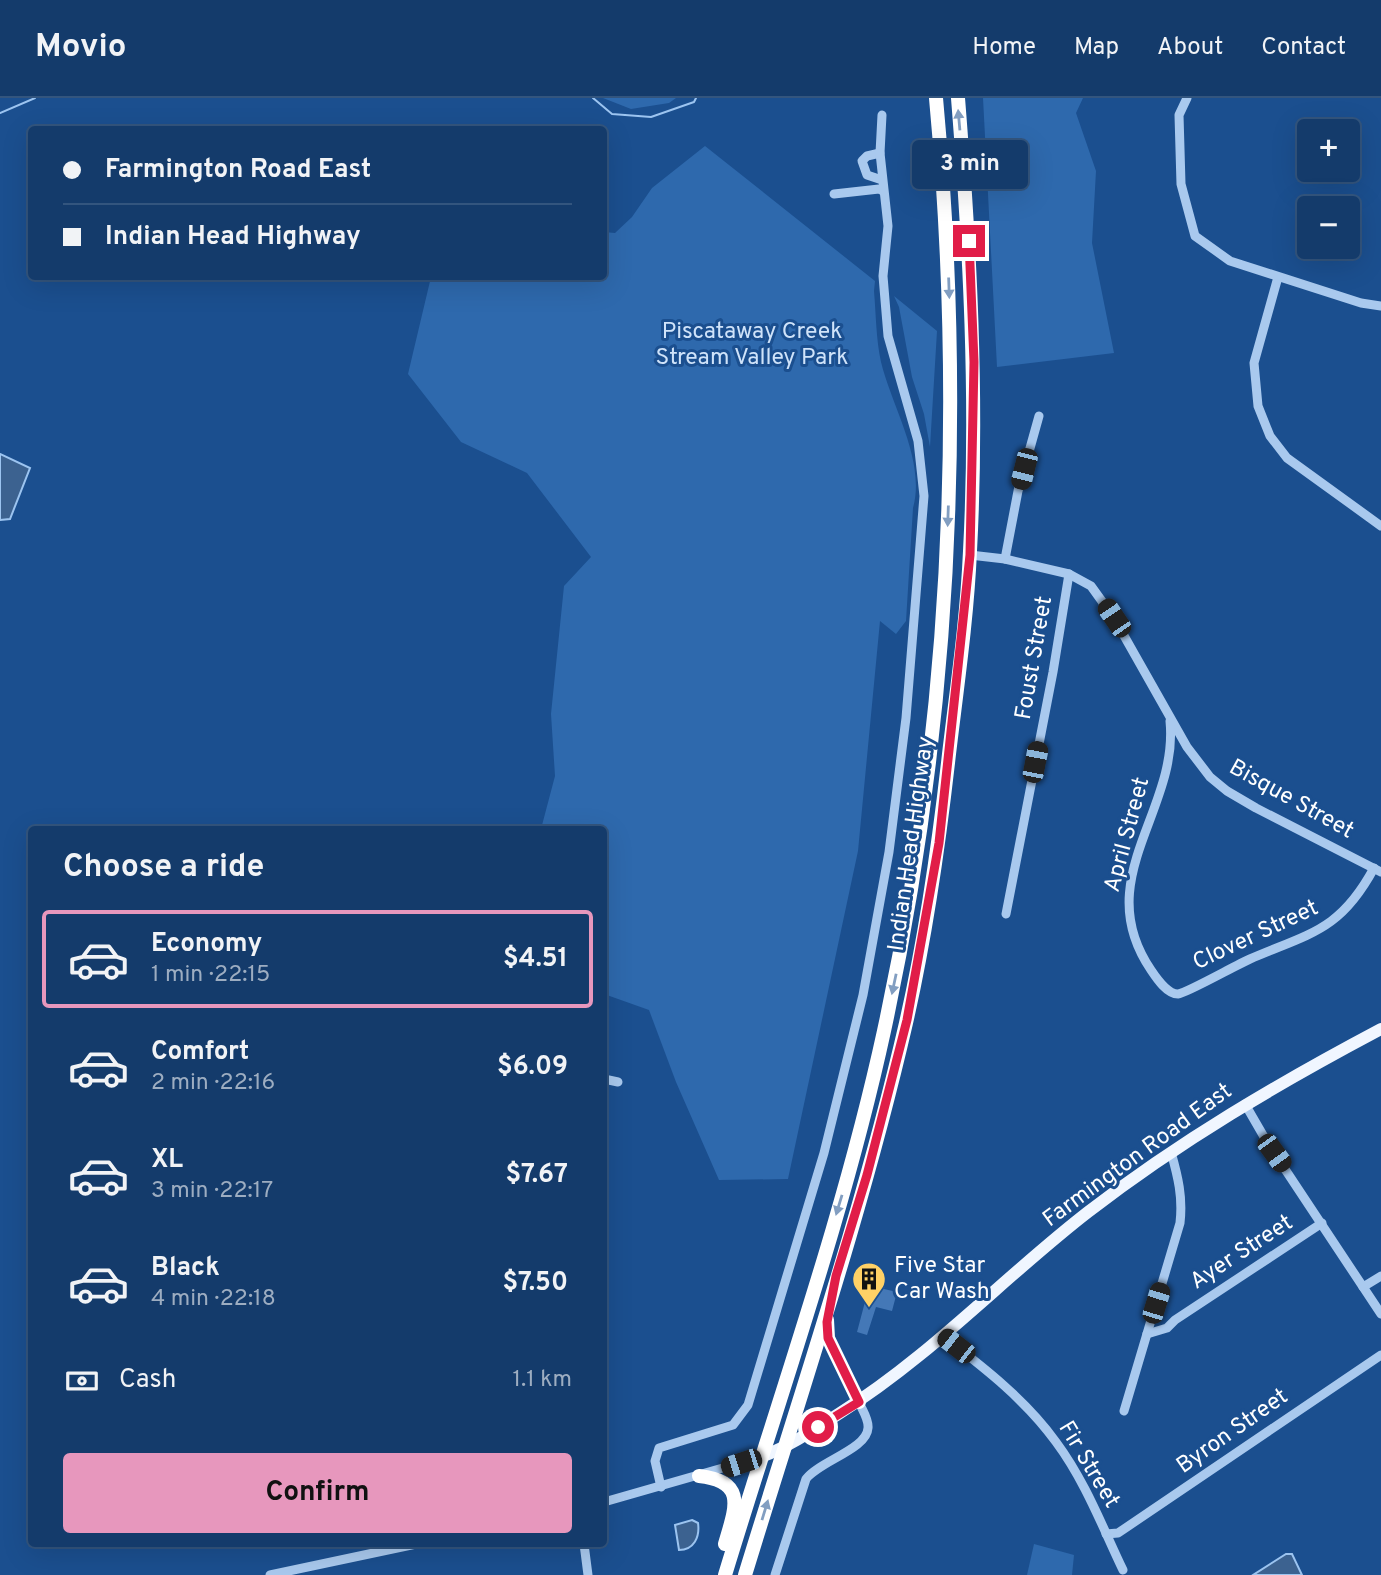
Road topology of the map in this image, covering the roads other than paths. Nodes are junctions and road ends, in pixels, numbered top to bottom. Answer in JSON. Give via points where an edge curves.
{"nodes":[{"id":1,"x":936,"y":98,"type":"edge"},
{"id":2,"x":958,"y":98,"type":"edge"},
{"id":3,"x":1187,"y":98,"type":"edge"},
{"id":4,"x":882,"y":115,"type":"dead end"},
{"id":5,"x":880,"y":153,"type":"junction"},
{"id":6,"x":882,"y":180,"type":"junction"},
{"id":7,"x":883,"y":191,"type":"junction"},
{"id":8,"x":834,"y":194,"type":"dead end"},
{"id":9,"x":1278,"y":277,"type":"junction"},
{"id":10,"x":1381,"y":306,"type":"edge"},
{"id":11,"x":1038,"y":416,"type":"dead end"},
{"id":12,"x":1381,"y":526,"type":"edge"},
{"id":13,"x":970,"y":555,"type":"junction"},
{"id":14,"x":1006,"y":559,"type":"junction"},
{"id":15,"x":1069,"y":574,"type":"junction"},
{"id":16,"x":1170,"y":716,"type":"junction"},
{"id":17,"x":1377,"y":870,"type":"edge"},
{"id":18,"x":1006,"y":914,"type":"dead end"},
{"id":19,"x":1172,"y":993,"type":"joint"},
{"id":20,"x":1381,"y":1029,"type":"edge"},
{"id":21,"x":607,"y":1080,"type":"edge"},
{"id":22,"x":618,"y":1082,"type":"dead end"},
{"id":23,"x":1245,"y":1104,"type":"junction"},
{"id":24,"x":1171,"y":1152,"type":"junction"},
{"id":25,"x":1322,"y":1223,"type":"junction"},
{"id":26,"x":836,"y":1276,"type":"junction"},
{"id":27,"x":1381,"y":1276,"type":"edge"},
{"id":28,"x":1363,"y":1287,"type":"junction"},
{"id":29,"x":1381,"y":1314,"type":"edge"},
{"id":30,"x":1147,"y":1334,"type":"junction"},
{"id":31,"x":943,"y":1336,"type":"junction"},
{"id":32,"x":1381,"y":1355,"type":"edge"},
{"id":33,"x":859,"y":1402,"type":"junction"},
{"id":34,"x":1124,"y":1411,"type":"dead end"},
{"id":35,"x":784,"y":1448,"type":"junction"},
{"id":36,"x":761,"y":1457,"type":"junction"},
{"id":37,"x":699,"y":1476,"type":"junction"},
{"id":38,"x":661,"y":1487,"type":"junction"},
{"id":39,"x":607,"y":1501,"type":"edge"},
{"id":40,"x":1106,"y":1534,"type":"junction"},
{"id":41,"x":402,"y":1547,"type":"edge"},
{"id":42,"x":584,"y":1547,"type":"edge"},
{"id":43,"x":1123,"y":1570,"type":"dead end"},
{"id":44,"x":270,"y":1575,"type":"edge"},
{"id":45,"x":588,"y":1575,"type":"edge"},
{"id":46,"x":716,"y":1575,"type":"edge"},
{"id":47,"x":725,"y":1575,"type":"edge"},
{"id":48,"x":745,"y":1575,"type":"edge"},
{"id":49,"x":775,"y":1575,"type":"edge"}],
"edges":[{"from":1,"to":36,"type":"highway","name":"Indian Head Highway","one_way":true,"via":[[949,284],[952,418],[936,724],[917,861],[884,1032],[848,1174]]},
{"from":13,"to":2,"type":"highway","name":"Indian Head Highway","one_way":true,"via":[[974,342]]},
{"from":3,"to":9,"type":"street","via":[[1179,115],[1181,184],[1195,236],[1230,261]]},
{"from":4,"to":5,"type":"street"},
{"from":5,"to":6,"type":"street"},
{"from":5,"to":6,"type":"street","via":[[862,161],[872,178]]},
{"from":6,"to":7,"type":"street"},
{"from":7,"to":8,"type":"street"},
{"from":7,"to":38,"type":"street","via":[[888,226],[883,276],[888,336],[918,441],[924,496],[906,718],[881,899],[824,1153],[748,1405],[733,1424],[659,1448],[655,1461]]},
{"from":9,"to":10,"type":"street"},
{"from":9,"to":12,"type":"street","via":[[1254,363],[1258,406],[1270,436],[1287,458]]},
{"from":11,"to":14,"type":"street"},
{"from":13,"to":14,"type":"street"},
{"from":13,"to":26,"type":"highway","name":"Indian Head Highway","via":[[939,843],[912,995]]},
{"from":14,"to":15,"type":"street"},
{"from":15,"to":16,"type":"street","name":"Bisque Street","via":[[1096,591]]},
{"from":15,"to":18,"type":"street","name":"Foust Street"},
{"from":16,"to":17,"type":"street","name":"Bisque Street","via":[[1194,758],[1227,791]]},
{"from":16,"to":19,"type":"street","name":"April Street","via":[[1171,748],[1135,864],[1128,914],[1147,965]]},
{"from":17,"to":19,"type":"street","name":"Clover Street","via":[[1351,904],[1319,930],[1187,991]]},
{"from":20,"to":23,"type":"main road","name":"Farmington Road East"},
{"from":21,"to":22,"type":"street"},
{"from":23,"to":24,"type":"main road","name":"Farmington Road East"},
{"from":23,"to":25,"type":"street"},
{"from":24,"to":30,"type":"street","via":[[1182,1204]]},
{"from":24,"to":31,"type":"main road","name":"Farmington Road East","via":[[1087,1213]]},
{"from":25,"to":28,"type":"street"},
{"from":25,"to":30,"type":"street","name":"Ayer Street","via":[[1167,1328]]},
{"from":26,"to":33,"type":"highway","via":[[826,1332]]},
{"from":26,"to":35,"type":"highway","name":"Indian Head Highway"},
{"from":27,"to":28,"type":"street"},
{"from":28,"to":29,"type":"street"},
{"from":30,"to":34,"type":"street"},
{"from":31,"to":33,"type":"main road","name":"Farmington Road East"},
{"from":31,"to":40,"type":"street","name":"Fir Street","via":[[999,1381],[1047,1430],[1084,1486]]},
{"from":32,"to":40,"type":"street","name":"Byron Street","via":[[1118,1533]]},
{"from":33,"to":35,"type":"main road","name":"Farmington Road East"},
{"from":33,"to":49,"type":"street","via":[[868,1421],[866,1436],[806,1479]]},
{"from":35,"to":36,"type":"main road","name":"Farmington Road East"},
{"from":48,"to":35,"type":"highway","name":"Indian Head Highway","one_way":true},
{"from":36,"to":37,"type":"street"},
{"from":36,"to":47,"type":"highway","name":"Indian Head Highway"},
{"from":37,"to":38,"type":"street"},
{"from":37,"to":46,"type":"highway","via":[[720,1478],[734,1495],[735,1507]]},
{"from":38,"to":39,"type":"street"},
{"from":40,"to":43,"type":"street","name":"Fir Street"},
{"from":41,"to":44,"type":"street"},
{"from":42,"to":45,"type":"street"}]}
